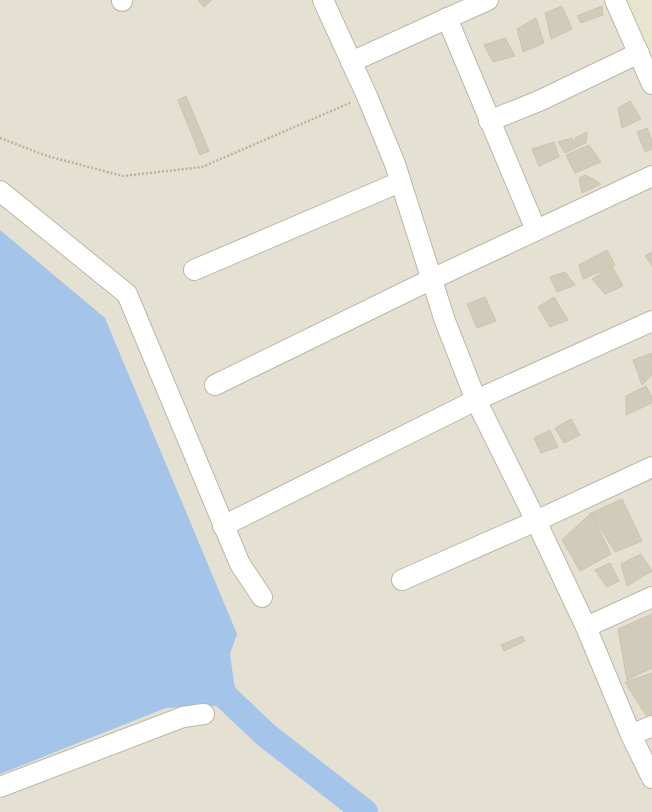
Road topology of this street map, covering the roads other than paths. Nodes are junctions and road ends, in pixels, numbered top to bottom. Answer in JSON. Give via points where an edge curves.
{"nodes":[{"id":1,"x":323,"y":0,"type":"edge"},
{"id":2,"x":488,"y":0,"type":"edge"},
{"id":3,"x":615,"y":0,"type":"edge"},
{"id":4,"x":447,"y":18,"type":"junction"},
{"id":5,"x":639,"y":53,"type":"junction"},
{"id":6,"x":351,"y":62,"type":"junction"},
{"id":7,"x":652,"y":84,"type":"edge"},
{"id":8,"x":489,"y":121,"type":"junction"},
{"id":9,"x":652,"y":176,"type":"edge"},
{"id":10,"x":400,"y":182,"type":"junction"},
{"id":11,"x":0,"y":191,"type":"edge"},
{"id":12,"x":536,"y":230,"type":"junction"},
{"id":13,"x":194,"y":270,"type":"dead end"},
{"id":14,"x":432,"y":279,"type":"junction"},
{"id":15,"x":652,"y":320,"type":"edge"},
{"id":16,"x":215,"y":385,"type":"dead end"},
{"id":17,"x":476,"y":400,"type":"junction"},
{"id":18,"x":652,"y":467,"type":"edge"},
{"id":19,"x":536,"y":521,"type":"junction"},
{"id":20,"x":223,"y":526,"type":"junction"},
{"id":21,"x":402,"y":580,"type":"dead end"},
{"id":22,"x":262,"y":597,"type":"dead end"},
{"id":23,"x":652,"y":597,"type":"edge"},
{"id":24,"x":586,"y":627,"type":"junction"},
{"id":25,"x":204,"y":714,"type":"dead end"},
{"id":26,"x":652,"y":726,"type":"edge"},
{"id":27,"x":631,"y":735,"type":"junction"},
{"id":28,"x":652,"y":778,"type":"edge"},
{"id":29,"x":0,"y":787,"type":"edge"}],
"edges":[{"from":1,"to":6,"type":"street"},
{"from":2,"to":4,"type":"street"},
{"from":3,"to":5,"type":"street"},
{"from":4,"to":6,"type":"street"},
{"from":4,"to":8,"type":"street"},
{"from":5,"to":7,"type":"street"},
{"from":5,"to":8,"type":"street","via":[[539,101]]},
{"from":6,"to":10,"type":"street"},
{"from":8,"to":12,"type":"street"},
{"from":9,"to":12,"type":"street"},
{"from":10,"to":13,"type":"street"},
{"from":10,"to":14,"type":"street"},
{"from":11,"to":20,"type":"street","via":[[127,294]]},
{"from":12,"to":14,"type":"street"},
{"from":14,"to":16,"type":"street"},
{"from":14,"to":17,"type":"street","via":[[445,321]]},
{"from":15,"to":17,"type":"street"},
{"from":17,"to":19,"type":"street"},
{"from":17,"to":20,"type":"street"},
{"from":18,"to":19,"type":"street"},
{"from":19,"to":21,"type":"street"},
{"from":19,"to":24,"type":"street"},
{"from":20,"to":22,"type":"street","via":[[240,564]]},
{"from":23,"to":24,"type":"street"},
{"from":24,"to":27,"type":"street"},
{"from":25,"to":29,"type":"street","via":[[182,717]]},
{"from":26,"to":27,"type":"street"},
{"from":27,"to":28,"type":"street"}]}
